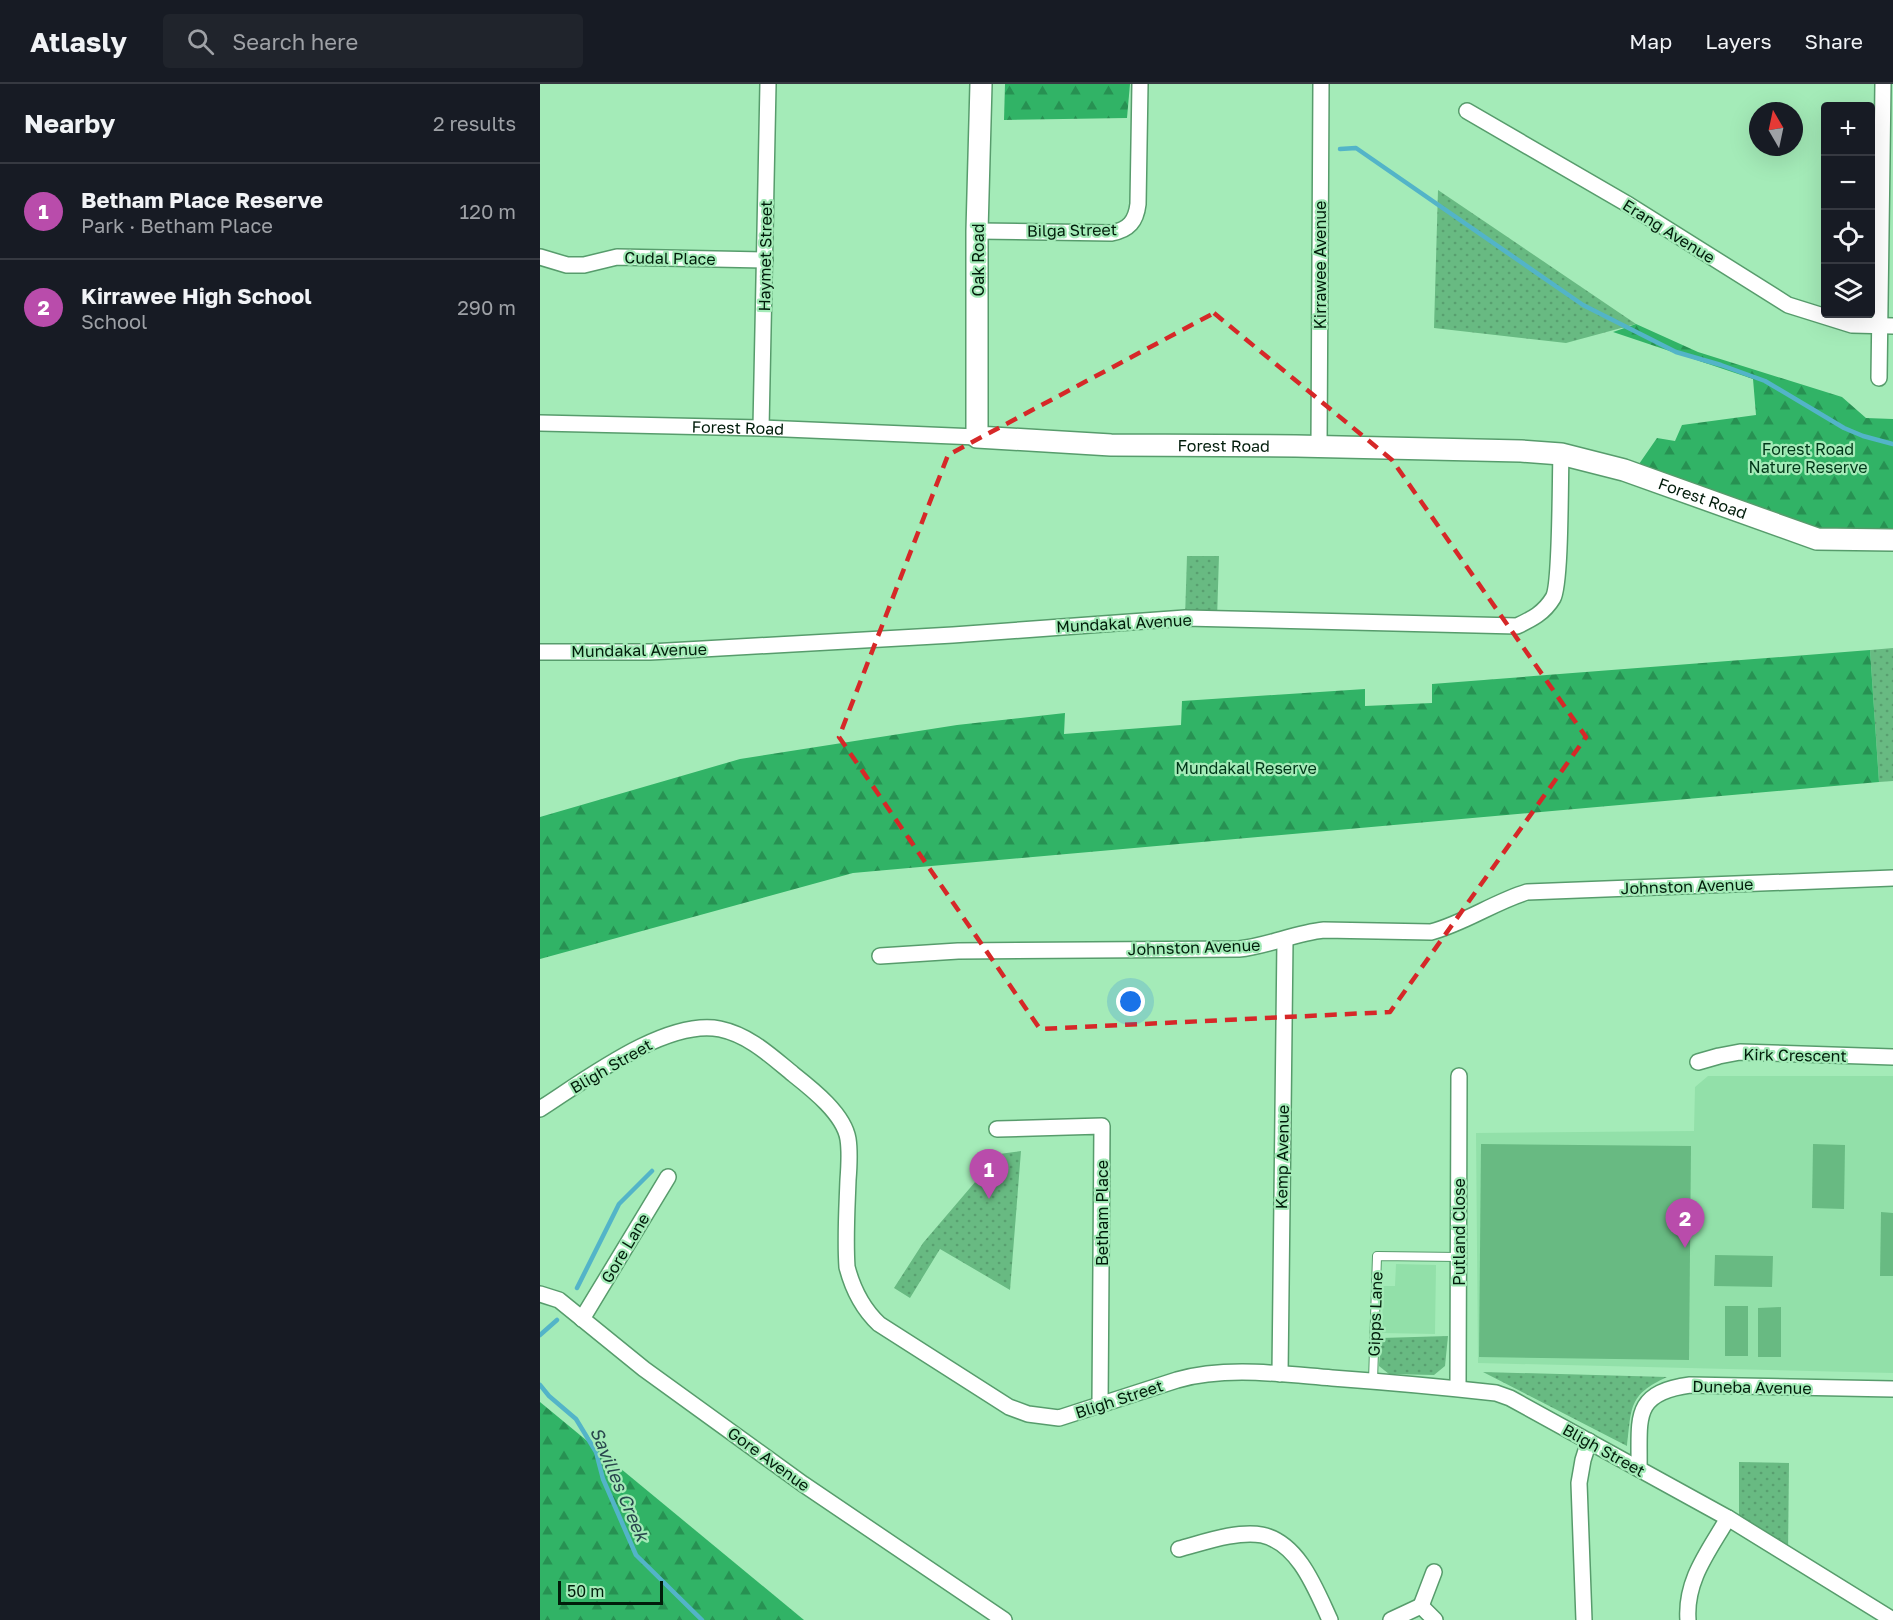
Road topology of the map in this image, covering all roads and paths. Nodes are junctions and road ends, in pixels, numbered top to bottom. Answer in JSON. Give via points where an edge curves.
{"nodes":[{"id":1,"x":768,"y":84,"type":"edge"},
{"id":2,"x":981,"y":84,"type":"edge"},
{"id":3,"x":1140,"y":84,"type":"edge"},
{"id":4,"x":1321,"y":84,"type":"edge"},
{"id":5,"x":1883,"y":84,"type":"edge"},
{"id":6,"x":1467,"y":111,"type":"dead end"},
{"id":7,"x":1888,"y":132,"type":"edge"},
{"id":8,"x":977,"y":231,"type":"junction"},
{"id":9,"x":540,"y":257,"type":"edge"},
{"id":10,"x":765,"y":260,"type":"junction"},
{"id":11,"x":1886,"y":326,"type":"edge"},
{"id":12,"x":1879,"y":378,"type":"dead end"},
{"id":13,"x":540,"y":423,"type":"edge"},
{"id":14,"x":761,"y":428,"type":"junction"},
{"id":15,"x":977,"y":437,"type":"junction"},
{"id":16,"x":1319,"y":447,"type":"junction"},
{"id":17,"x":1561,"y":454,"type":"junction"},
{"id":18,"x":1893,"y":540,"type":"edge"},
{"id":19,"x":540,"y":652,"type":"edge"},
{"id":20,"x":1893,"y":878,"type":"edge"},
{"id":21,"x":1285,"y":940,"type":"junction"},
{"id":22,"x":880,"y":956,"type":"dead end"},
{"id":23,"x":1893,"y":1057,"type":"edge"},
{"id":24,"x":1698,"y":1062,"type":"dead end"},
{"id":25,"x":1459,"y":1076,"type":"dead end"},
{"id":26,"x":540,"y":1109,"type":"edge"},
{"id":27,"x":997,"y":1129,"type":"dead end"},
{"id":28,"x":668,"y":1177,"type":"dead end"},
{"id":29,"x":1459,"y":1257,"type":"junction"},
{"id":30,"x":540,"y":1294,"type":"edge"},
{"id":31,"x":582,"y":1318,"type":"junction"},
{"id":32,"x":1280,"y":1374,"type":"junction"},
{"id":33,"x":1373,"y":1381,"type":"junction"},
{"id":34,"x":1458,"y":1388,"type":"junction"},
{"id":35,"x":1893,"y":1389,"type":"edge"},
{"id":36,"x":1100,"y":1405,"type":"junction"},
{"id":37,"x":1589,"y":1442,"type":"junction"},
{"id":38,"x":1639,"y":1469,"type":"junction"},
{"id":39,"x":1728,"y":1518,"type":"junction"},
{"id":40,"x":1179,"y":1549,"type":"dead end"},
{"id":41,"x":1434,"y":1572,"type":"dead end"},
{"id":42,"x":1421,"y":1606,"type":"junction"},
{"id":43,"x":1004,"y":1620,"type":"edge"},
{"id":44,"x":1330,"y":1620,"type":"edge"},
{"id":45,"x":1391,"y":1620,"type":"edge"},
{"id":46,"x":1435,"y":1620,"type":"edge"},
{"id":47,"x":1584,"y":1620,"type":"edge"},
{"id":48,"x":1688,"y":1620,"type":"edge"},
{"id":49,"x":1893,"y":1620,"type":"edge"}],
"edges":[{"from":1,"to":10,"type":"street","name":"Haymet Street"},
{"from":2,"to":8,"type":"street","name":"Oak Road"},
{"from":3,"to":8,"type":"street","name":"Bilga Street","via":[[1138,204],[1131,225],[1111,233]]},
{"from":4,"to":16,"type":"street","name":"Kirrawee Avenue"},
{"from":5,"to":7,"type":"street"},
{"from":6,"to":11,"type":"street","name":"Erang Avenue","via":[[1629,205],[1778,300],[1852,324]]},
{"from":7,"to":11,"type":"street"},
{"from":8,"to":15,"type":"street","name":"Oak Road"},
{"from":9,"to":10,"type":"street","name":"Cudal Place","via":[[567,265],[617,257]]},
{"from":10,"to":14,"type":"street","name":"Haymet Street"},
{"from":11,"to":12,"type":"street"},
{"from":13,"to":14,"type":"street","name":"Forest Road"},
{"from":14,"to":15,"type":"street","name":"Forest Road"},
{"from":15,"to":16,"type":"street","name":"Forest Road","via":[[1111,445]]},
{"from":16,"to":17,"type":"street","name":"Forest Road"},
{"from":17,"to":18,"type":"street","name":"Forest Road","via":[[1624,470],[1817,538]]},
{"from":17,"to":19,"type":"street","name":"Mundakal Avenue","via":[[1554,597],[1537,616],[1516,626],[1185,618],[661,652]]},
{"from":20,"to":21,"type":"street","name":"Johnston Avenue","via":[[1527,892],[1431,932],[1324,930]]},
{"from":21,"to":22,"type":"street","name":"Johnston Avenue","via":[[1239,949],[958,951]]},
{"from":21,"to":32,"type":"street","name":"Kemp Avenue"},
{"from":23,"to":24,"type":"street","name":"Kirk Crescent","via":[[1740,1053]]},
{"from":25,"to":29,"type":"street","name":"Putland Close"},
{"from":26,"to":36,"type":"street","name":"Bligh Street","via":[[631,1052],[681,1031],[722,1029],[759,1046],[799,1078],[837,1114],[844,1126],[849,1152],[847,1267],[852,1286],[869,1315],[1018,1411],[1059,1418]]},
{"from":27,"to":36,"type":"street","name":"Betham Place","via":[[1102,1126]]},
{"from":28,"to":31,"type":"street","name":"Gore Lane"},
{"from":29,"to":33,"type":"lane","name":"Gipps Lane","via":[[1377,1256]]},
{"from":29,"to":34,"type":"street","name":"Putland Close"},
{"from":30,"to":31,"type":"street","name":"Gore Avenue","via":[[559,1300]]},
{"from":31,"to":43,"type":"street","name":"Gore Avenue","via":[[644,1369],[803,1484]]},
{"from":32,"to":33,"type":"street","name":"Bligh Street"},
{"from":32,"to":36,"type":"street","name":"Bligh Street","via":[[1195,1375]]},
{"from":33,"to":34,"type":"street","name":"Bligh Street"},
{"from":34,"to":37,"type":"street","name":"Bligh Street","via":[[1510,1398]]},
{"from":35,"to":38,"type":"street","name":"Duneba Avenue","via":[[1671,1388],[1657,1394],[1642,1410]]},
{"from":37,"to":38,"type":"street","name":"Bligh Street"},
{"from":37,"to":47,"type":"street","via":[[1579,1483]]},
{"from":38,"to":39,"type":"street","name":"Bligh Street"},
{"from":39,"to":48,"type":"street","via":[[1692,1581]]},
{"from":39,"to":49,"type":"street","name":"Bligh Street"},
{"from":40,"to":44,"type":"street","via":[[1246,1534],[1262,1535],[1301,1563]]},
{"from":41,"to":42,"type":"street"},
{"from":42,"to":45,"type":"street"},
{"from":42,"to":46,"type":"street"}]}
